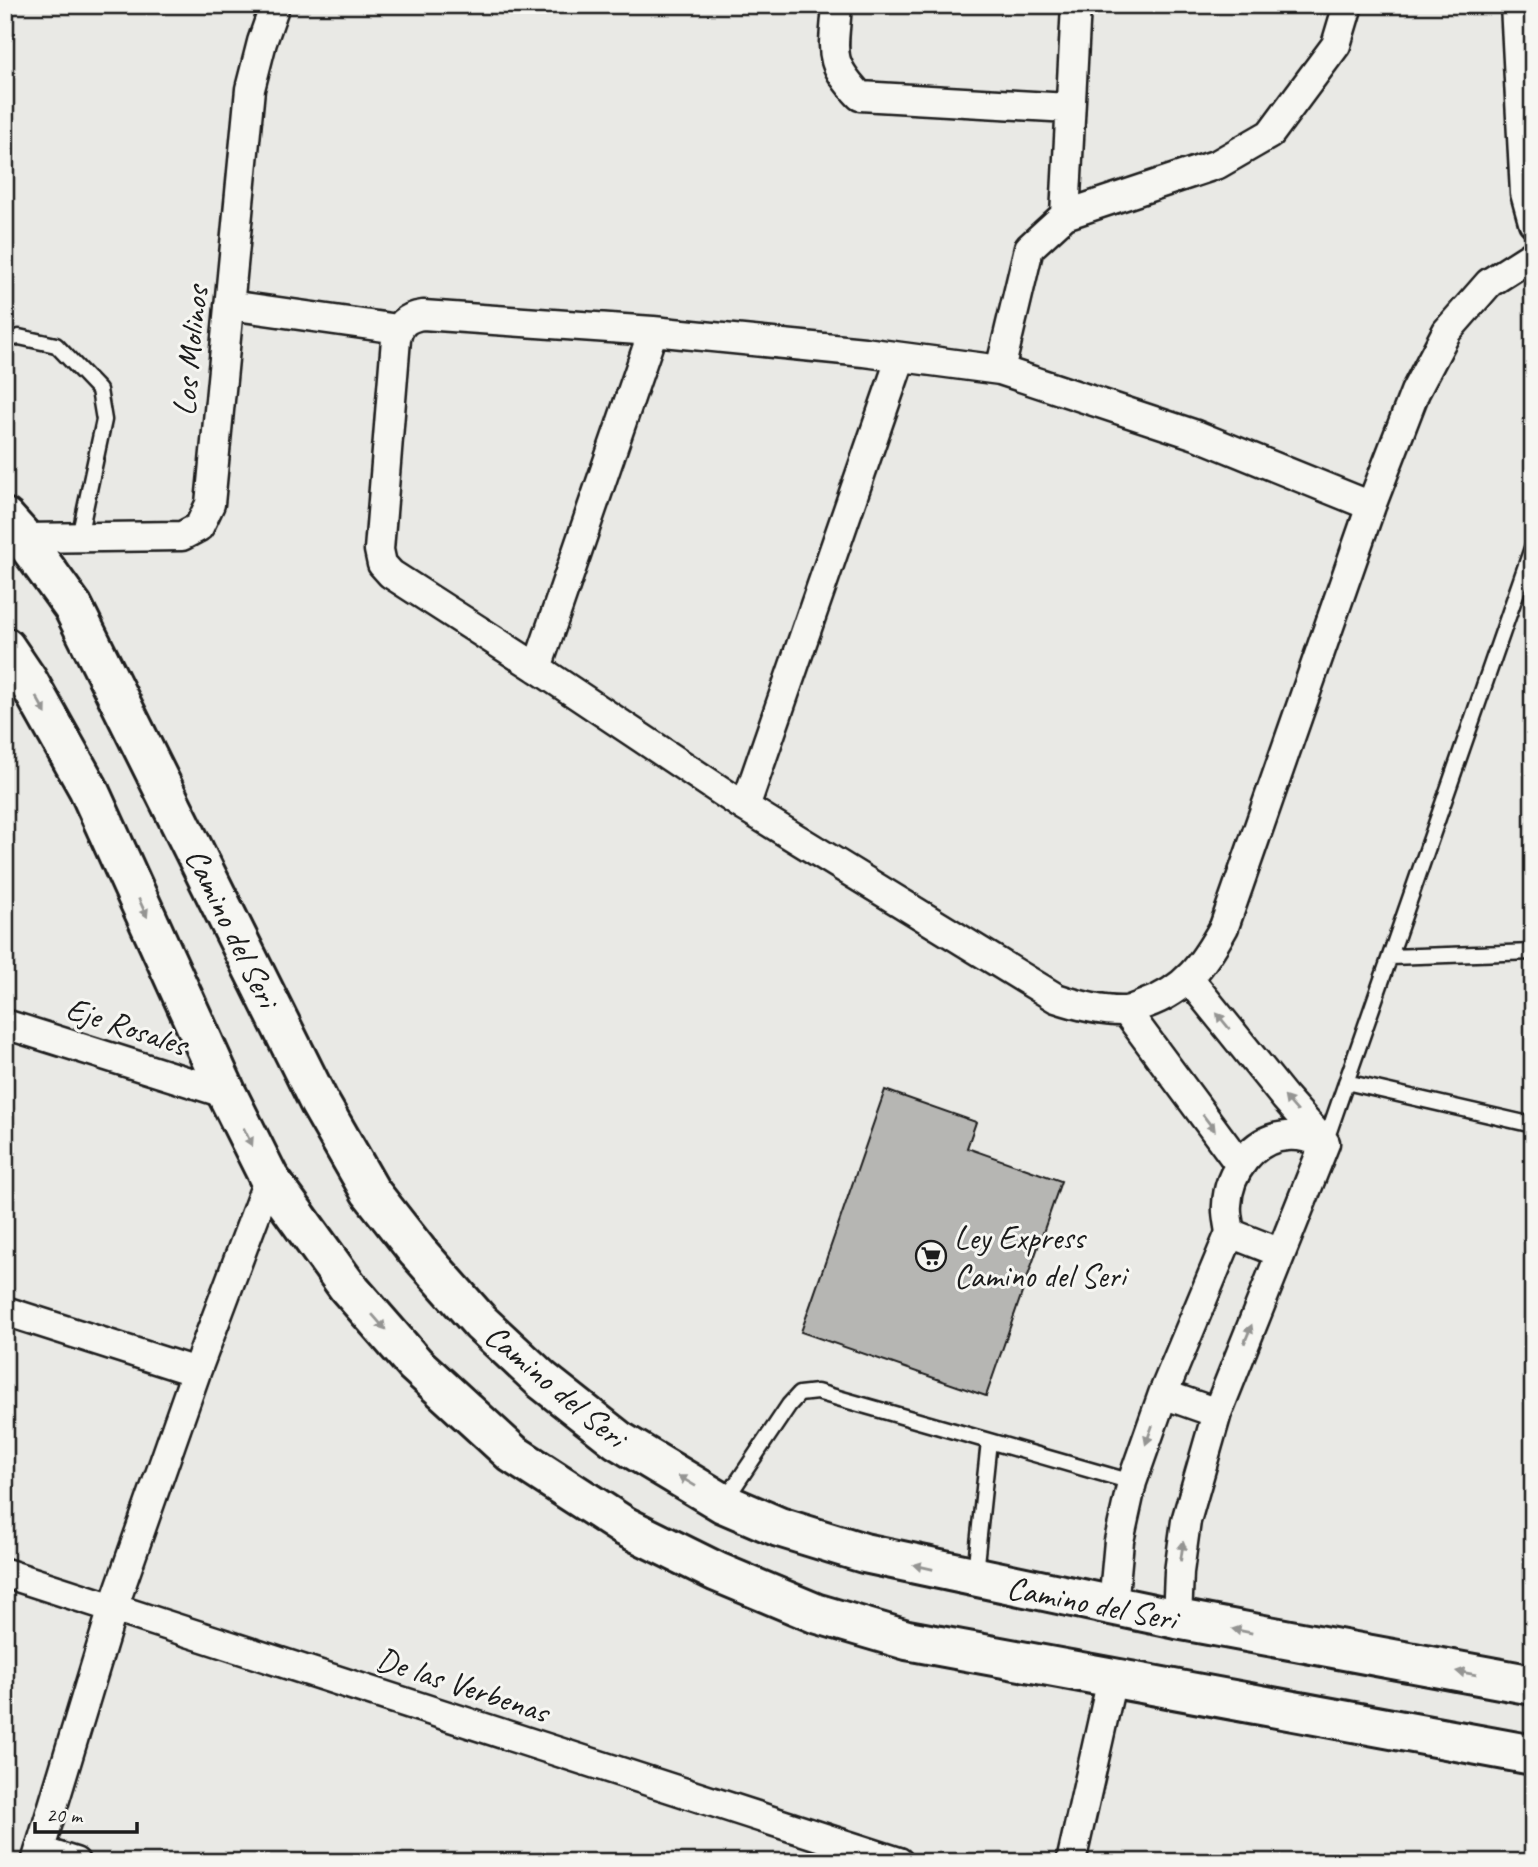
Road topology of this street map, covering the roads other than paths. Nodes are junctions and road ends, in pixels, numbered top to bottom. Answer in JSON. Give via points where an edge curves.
{"nodes":[{"id":1,"x":275,"y":5,"type":"edge"},
{"id":2,"x":837,"y":5,"type":"edge"},
{"id":3,"x":1076,"y":5,"type":"edge"},
{"id":4,"x":1348,"y":5,"type":"edge"},
{"id":5,"x":1515,"y":5,"type":"edge"},
{"id":6,"x":1069,"y":108,"type":"junction"},
{"id":7,"x":1065,"y":215,"type":"junction"},
{"id":8,"x":1533,"y":222,"type":"edge"},
{"id":9,"x":1533,"y":255,"type":"edge"},
{"id":10,"x":229,"y":306,"type":"junction"},
{"id":11,"x":398,"y":329,"type":"junction"},
{"id":12,"x":653,"y":331,"type":"junction"},
{"id":13,"x":5,"y":340,"type":"edge"},
{"id":14,"x":901,"y":357,"type":"junction"},
{"id":15,"x":1000,"y":370,"type":"junction"},
{"id":16,"x":1371,"y":506,"type":"junction"},
{"id":17,"x":14,"y":528,"type":"edge"},
{"id":18,"x":79,"y":537,"type":"junction"},
{"id":19,"x":1533,"y":545,"type":"edge"},
{"id":20,"x":5,"y":647,"type":"edge"},
{"id":21,"x":537,"y":668,"type":"junction"},
{"id":22,"x":745,"y":807,"type":"junction"},
{"id":23,"x":1533,"y":952,"type":"edge"},
{"id":24,"x":1390,"y":957,"type":"junction"},
{"id":25,"x":1189,"y":979,"type":"junction"},
{"id":26,"x":1126,"y":1011,"type":"junction"},
{"id":27,"x":5,"y":1024,"type":"edge"},
{"id":28,"x":1346,"y":1082,"type":"junction"},
{"id":29,"x":227,"y":1094,"type":"junction"},
{"id":30,"x":1533,"y":1125,"type":"edge"},
{"id":31,"x":1325,"y":1143,"type":"junction"},
{"id":32,"x":1240,"y":1165,"type":"junction"},
{"id":33,"x":269,"y":1178,"type":"junction"},
{"id":34,"x":1230,"y":1233,"type":"junction"},
{"id":35,"x":1281,"y":1253,"type":"junction"},
{"id":36,"x":5,"y":1311,"type":"edge"},
{"id":37,"x":196,"y":1372,"type":"junction"},
{"id":38,"x":1163,"y":1394,"type":"junction"},
{"id":39,"x":1217,"y":1413,"type":"junction"},
{"id":40,"x":989,"y":1441,"type":"junction"},
{"id":41,"x":1132,"y":1482,"type":"junction"},
{"id":42,"x":723,"y":1503,"type":"junction"},
{"id":43,"x":5,"y":1573,"type":"edge"},
{"id":44,"x":975,"y":1578,"type":"junction"},
{"id":45,"x":1113,"y":1606,"type":"junction"},
{"id":46,"x":113,"y":1608,"type":"junction"},
{"id":47,"x":1177,"y":1619,"type":"junction"},
{"id":48,"x":1112,"y":1679,"type":"junction"},
{"id":49,"x":1533,"y":1685,"type":"edge"},
{"id":50,"x":1533,"y":1755,"type":"edge"},
{"id":51,"x":38,"y":1856,"type":"edge"},
{"id":52,"x":75,"y":1862,"type":"edge"},
{"id":53,"x":899,"y":1862,"type":"edge"},
{"id":54,"x":1071,"y":1862,"type":"edge"}],
"edges":[{"from":1,"to":10,"type":"street","name":"Los Molinos","via":[[250,89]]},
{"from":2,"to":6,"type":"street","via":[[833,59],[842,78],[860,96]]},
{"from":3,"to":6,"type":"street"},
{"from":4,"to":7,"type":"street","via":[[1336,45],[1270,134],[1218,164]]},
{"from":5,"to":8,"type":"street","via":[[1525,192]]},
{"from":6,"to":7,"type":"street"},
{"from":7,"to":15,"type":"street","via":[[1029,248]]},
{"from":9,"to":16,"type":"street","via":[[1489,283],[1447,331],[1415,392]]},
{"from":10,"to":11,"type":"street"},
{"from":10,"to":18,"type":"street","name":"Los Molinos","via":[[210,504],[199,527],[182,536]]},
{"from":11,"to":12,"type":"street","via":[[404,321],[423,315]]},
{"from":11,"to":21,"type":"street","via":[[380,537],[382,564]]},
{"from":12,"to":14,"type":"street"},
{"from":12,"to":21,"type":"street"},
{"from":13,"to":18,"type":"lane","via":[[19,337],[56,345],[99,390],[104,420]]},
{"from":14,"to":15,"type":"street"},
{"from":14,"to":22,"type":"street"},
{"from":15,"to":16,"type":"street","via":[[1196,435]]},
{"from":16,"to":25,"type":"street","via":[[1224,927]]},
{"from":17,"to":18,"type":"street","name":"Los Molinos"},
{"from":42,"to":17,"type":"main road","name":"Camino del Seri","one_way":true,"via":[[618,1440],[542,1380],[481,1323],[370,1191],[319,1102],[73,607]]},
{"from":19,"to":24,"type":"lane"},
{"from":20,"to":29,"type":"main road","one_way":true,"via":[[88,788]]},
{"from":21,"to":22,"type":"street"},
{"from":22,"to":26,"type":"street","via":[[1056,998]]},
{"from":23,"to":24,"type":"lane"},
{"from":24,"to":28,"type":"lane"},
{"from":25,"to":26,"type":"street","via":[[1160,999]]},
{"from":31,"to":25,"type":"street","one_way":true},
{"from":26,"to":32,"type":"street","one_way":true},
{"from":27,"to":29,"type":"street","name":"Eje Rosales"},
{"from":28,"to":30,"type":"lane"},
{"from":28,"to":31,"type":"lane"},
{"from":29,"to":33,"type":"main road","one_way":true},
{"from":31,"to":32,"type":"street","via":[[1284,1136],[1267,1141]]},
{"from":31,"to":35,"type":"street"},
{"from":32,"to":34,"type":"street","via":[[1227,1206]]},
{"from":33,"to":37,"type":"street"},
{"from":33,"to":48,"type":"main road","one_way":true,"via":[[347,1286],[415,1364],[513,1454],[624,1526],[815,1613],[907,1640]]},
{"from":34,"to":35,"type":"street"},
{"from":34,"to":38,"type":"street"},
{"from":39,"to":35,"type":"street","one_way":true},
{"from":36,"to":37,"type":"street"},
{"from":37,"to":46,"type":"street"},
{"from":38,"to":39,"type":"street"},
{"from":38,"to":41,"type":"street","one_way":true},
{"from":47,"to":39,"type":"street","one_way":true,"via":[[1186,1521]]},
{"from":40,"to":41,"type":"lane"},
{"from":40,"to":42,"type":"lane","via":[[817,1392],[799,1394]]},
{"from":40,"to":44,"type":"lane"},
{"from":41,"to":45,"type":"street","via":[[1119,1541]]},
{"from":44,"to":42,"type":"main road","name":"Camino del Seri","one_way":true,"via":[[864,1553],[779,1527]]},
{"from":43,"to":46,"type":"street","name":"De las Verbenas"},
{"from":44,"to":45,"type":"main road","name":"Camino del Seri"},
{"from":45,"to":47,"type":"main road","name":"Camino del Seri"},
{"from":46,"to":51,"type":"street"},
{"from":46,"to":53,"type":"street","name":"De las Verbenas"},
{"from":49,"to":47,"type":"main road","name":"Camino del Seri","one_way":true},
{"from":48,"to":50,"type":"main road"},
{"from":48,"to":54,"type":"street"},
{"from":51,"to":52,"type":"street"}]}
